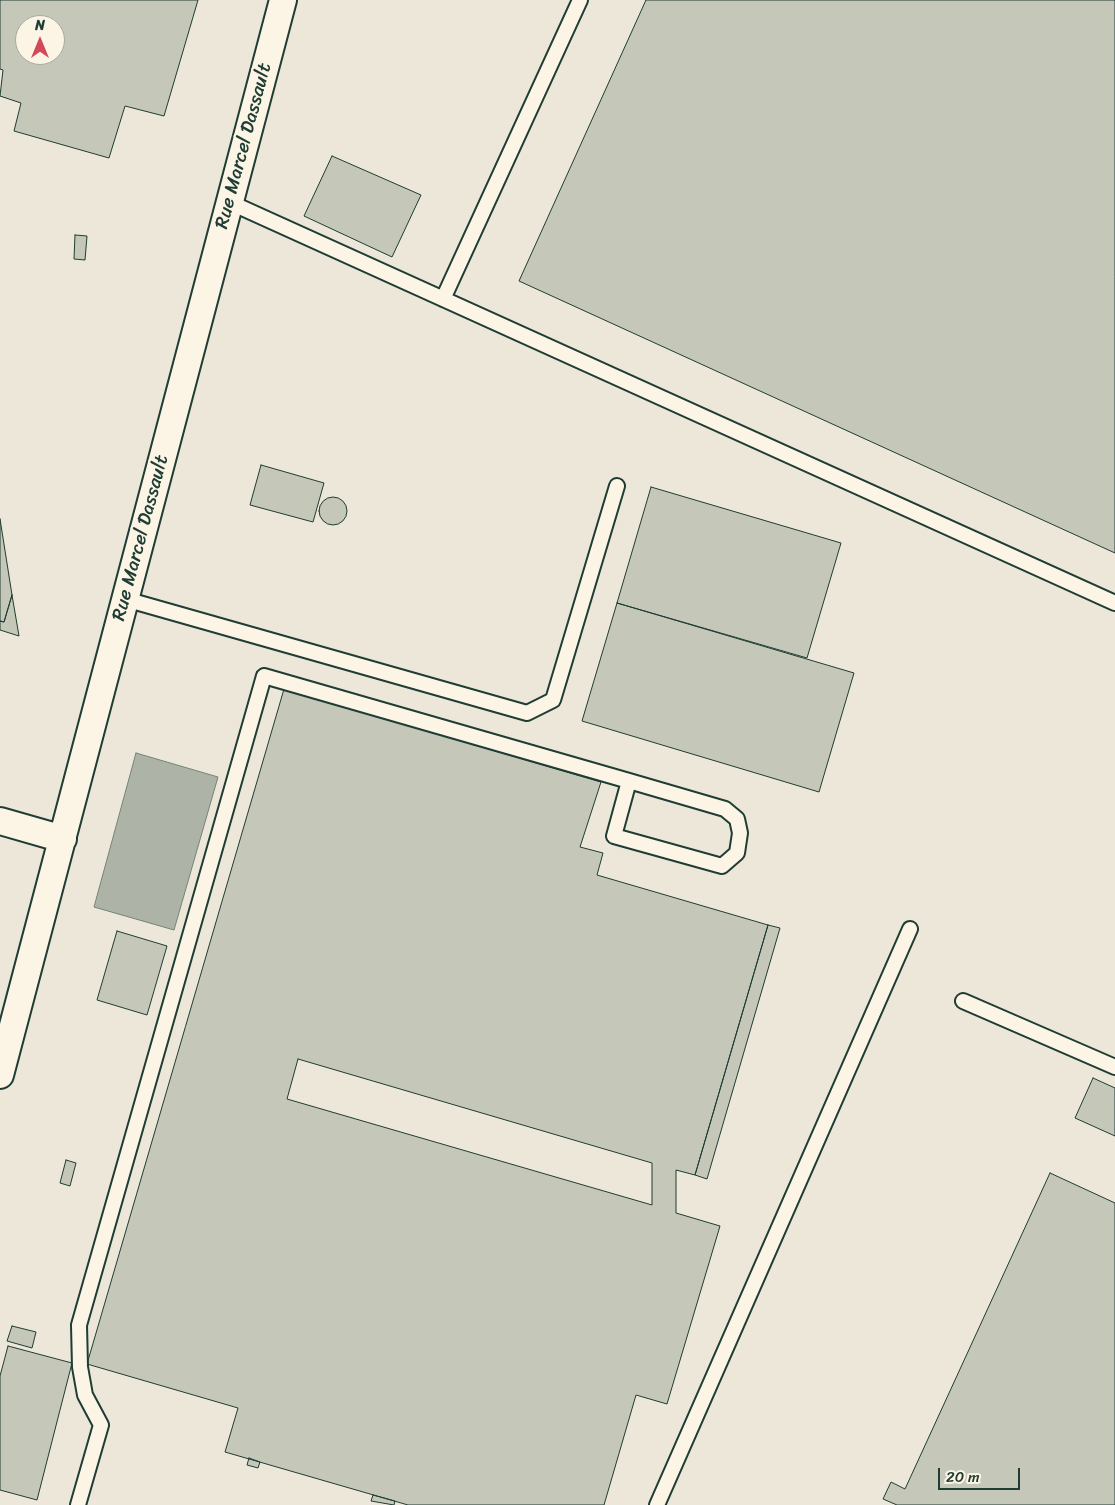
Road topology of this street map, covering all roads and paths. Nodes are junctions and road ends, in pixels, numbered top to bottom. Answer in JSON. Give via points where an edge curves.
{"nodes":[{"id":1,"x":283,"y":0,"type":"edge"},
{"id":2,"x":580,"y":0,"type":"edge"},
{"id":3,"x":229,"y":202,"type":"junction"},
{"id":4,"x":443,"y":299,"type":"junction"},
{"id":5,"x":618,"y":486,"type":"dead end"},
{"id":6,"x":125,"y":599,"type":"junction"},
{"id":7,"x":1115,"y":603,"type":"edge"},
{"id":8,"x":629,"y":781,"type":"junction"},
{"id":9,"x":0,"y":821,"type":"edge"},
{"id":10,"x":63,"y":839,"type":"junction"},
{"id":11,"x":910,"y":929,"type":"dead end"},
{"id":12,"x":963,"y":1001,"type":"dead end"},
{"id":13,"x":1115,"y":1066,"type":"edge"},
{"id":14,"x":0,"y":1075,"type":"edge"},
{"id":15,"x":78,"y":1505,"type":"edge"},
{"id":16,"x":657,"y":1505,"type":"edge"}],
"edges":[{"from":1,"to":3,"type":"street","name":"Rue Marcel Dassault"},
{"from":2,"to":4,"type":"lane"},
{"from":3,"to":4,"type":"lane"},
{"from":3,"to":6,"type":"street","name":"Rue Marcel Dassault"},
{"from":4,"to":7,"type":"lane"},
{"from":5,"to":6,"type":"lane","via":[[553,700],[527,713]]},
{"from":6,"to":10,"type":"street","name":"Rue Marcel Dassault"},
{"from":8,"to":8,"type":"lane","via":[[725,809],[737,819],[740,833],[737,853],[722,866],[614,836]]},
{"from":8,"to":15,"type":"lane","via":[[264,676],[79,1325],[80,1367],[85,1395],[101,1425]]},
{"from":9,"to":10,"type":"street"},
{"from":10,"to":14,"type":"street","name":"Rue Marcel Dassault"},
{"from":11,"to":16,"type":"lane"},
{"from":12,"to":13,"type":"lane"}]}
